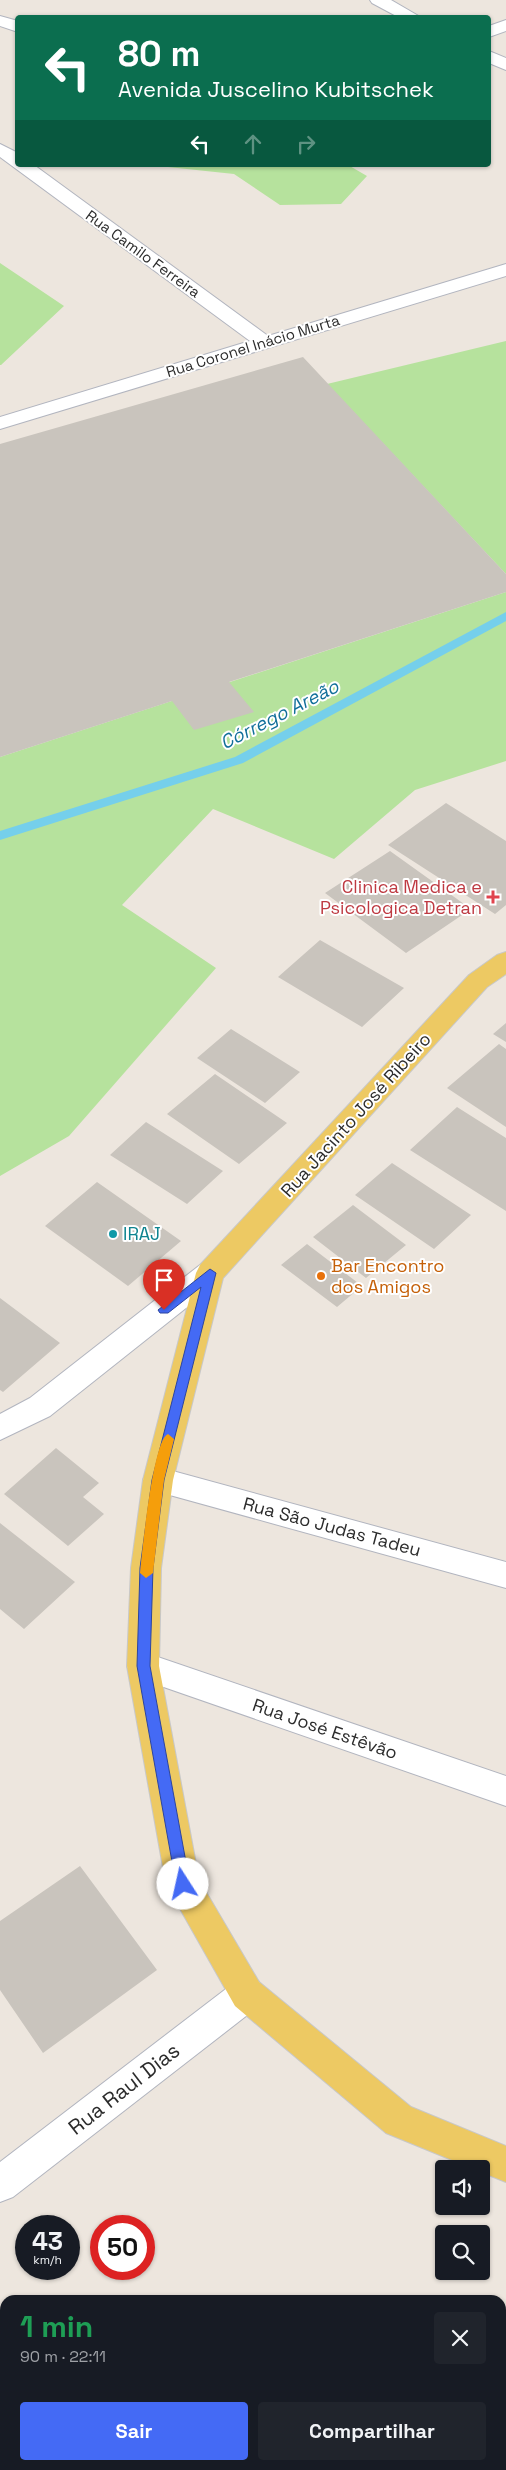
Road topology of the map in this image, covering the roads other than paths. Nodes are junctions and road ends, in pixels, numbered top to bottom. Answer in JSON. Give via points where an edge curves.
{"nodes":[{"id":1,"x":378,"y":0,"type":"edge"},
{"id":2,"x":408,"y":15,"type":"edge"},
{"id":3,"x":0,"y":21,"type":"edge"},
{"id":4,"x":506,"y":25,"type":"edge"},
{"id":5,"x":15,"y":26,"type":"edge"},
{"id":6,"x":491,"y":31,"type":"edge"},
{"id":7,"x":491,"y":57,"type":"edge"},
{"id":8,"x":506,"y":65,"type":"edge"},
{"id":9,"x":0,"y":149,"type":"edge"},
{"id":10,"x":15,"y":160,"type":"edge"},
{"id":11,"x":25,"y":167,"type":"edge"},
{"id":12,"x":506,"y":270,"type":"edge"},
{"id":13,"x":265,"y":343,"type":"junction"},
{"id":14,"x":0,"y":423,"type":"edge"},
{"id":15,"x":506,"y":961,"type":"edge"},
{"id":16,"x":210,"y":1273,"type":"junction"},
{"id":17,"x":0,"y":1428,"type":"edge"},
{"id":18,"x":158,"y":1480,"type":"junction"},
{"id":19,"x":506,"y":1575,"type":"edge"},
{"id":20,"x":143,"y":1666,"type":"junction"},
{"id":21,"x":506,"y":1791,"type":"edge"},
{"id":22,"x":247,"y":1994,"type":"junction"},
{"id":23,"x":506,"y":2164,"type":"edge"},
{"id":24,"x":0,"y":2184,"type":"edge"}],
"edges":[{"from":1,"to":2,"type":"street"},
{"from":3,"to":5,"type":"street"},
{"from":4,"to":6,"type":"street"},
{"from":7,"to":8,"type":"street"},
{"from":9,"to":10,"type":"street"},
{"from":11,"to":13,"type":"street","name":"Rua Camilo Ferreira"},
{"from":12,"to":13,"type":"street","name":"Rua Coronel Inácio Murta"},
{"from":13,"to":14,"type":"street","name":"Rua Coronel Inácio Murta"},
{"from":15,"to":16,"type":"main road","name":"Rua Jacinto José Ribeiro","via":[[478,981]]},
{"from":16,"to":17,"type":"street","via":[[40,1407]]},
{"from":16,"to":18,"type":"main road"},
{"from":18,"to":19,"type":"street","name":"Rua São Judas Tadeu"},
{"from":18,"to":20,"type":"main road","via":[[146,1568]]},
{"from":20,"to":21,"type":"street","name":"Rua José Estêvão"},
{"from":20,"to":22,"type":"main road","via":[[183,1884]]},
{"from":22,"to":23,"type":"main road","via":[[399,2120]]},
{"from":22,"to":24,"type":"street","name":"Rua Raul Dias"}]}
